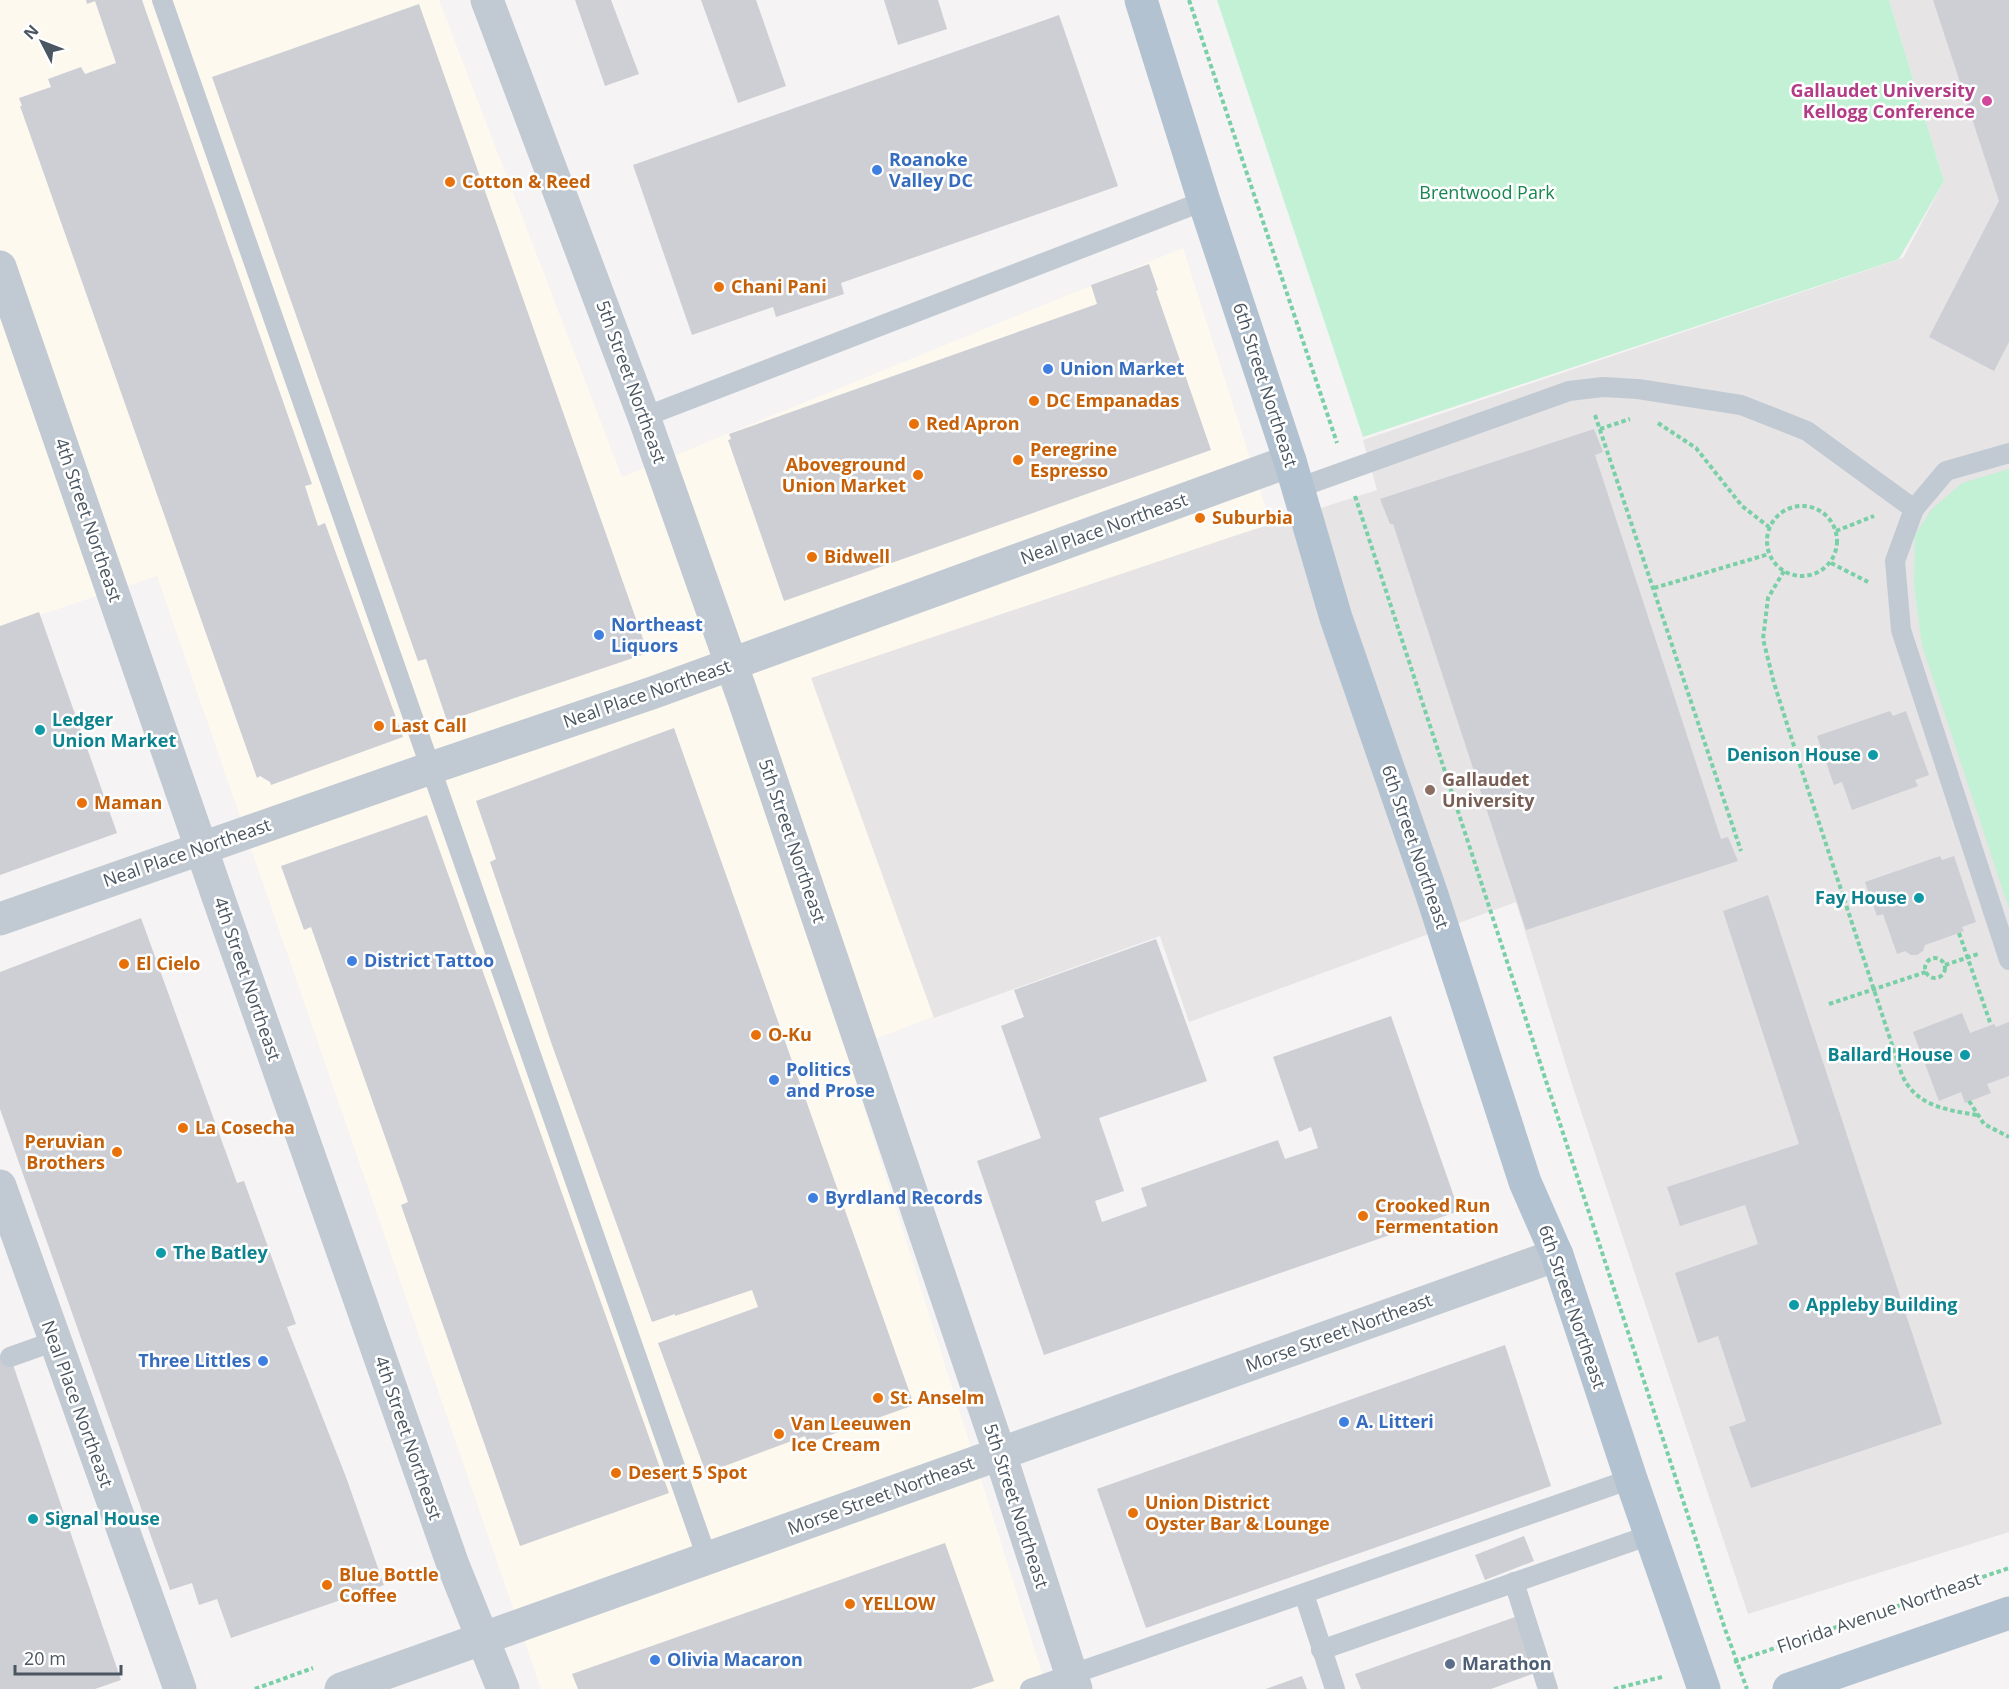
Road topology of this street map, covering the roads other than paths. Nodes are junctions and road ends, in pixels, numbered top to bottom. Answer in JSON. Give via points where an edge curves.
{"nodes":[{"id":1,"x":162,"y":0,"type":"edge"},
{"id":2,"x":488,"y":0,"type":"edge"},
{"id":3,"x":1141,"y":0,"type":"edge"},
{"id":4,"x":1204,"y":201,"type":"junction"},
{"id":5,"x":0,"y":267,"type":"edge"},
{"id":6,"x":644,"y":417,"type":"junction"},
{"id":7,"x":2009,"y":453,"type":"edge"},
{"id":8,"x":1294,"y":474,"type":"junction"},
{"id":9,"x":1914,"y":509,"type":"junction"},
{"id":10,"x":731,"y":664,"type":"junction"},
{"id":11,"x":431,"y":768,"type":"junction"},
{"id":12,"x":201,"y":848,"type":"junction"},
{"id":13,"x":0,"y":919,"type":"edge"},
{"id":14,"x":2009,"y":960,"type":"edge"},
{"id":15,"x":0,"y":1186,"type":"edge"},
{"id":16,"x":1557,"y":1255,"type":"junction"},
{"id":17,"x":55,"y":1341,"type":"junction"},
{"id":18,"x":10,"y":1357,"type":"dead end"},
{"id":19,"x":1000,"y":1454,"type":"junction"},
{"id":20,"x":1631,"y":1479,"type":"junction"},
{"id":21,"x":1650,"y":1535,"type":"junction"},
{"id":22,"x":707,"y":1558,"type":"junction"},
{"id":23,"x":1514,"y":1582,"type":"junction"},
{"id":24,"x":1304,"y":1594,"type":"junction"},
{"id":25,"x":2009,"y":1613,"type":"edge"},
{"id":26,"x":483,"y":1639,"type":"junction"},
{"id":27,"x":1321,"y":1650,"type":"junction"},
{"id":28,"x":1073,"y":1682,"type":"edge"},
{"id":29,"x":1828,"y":1683,"type":"edge"},
{"id":30,"x":180,"y":1689,"type":"edge"},
{"id":31,"x":341,"y":1689,"type":"edge"},
{"id":32,"x":502,"y":1689,"type":"edge"},
{"id":33,"x":1030,"y":1689,"type":"edge"},
{"id":34,"x":1335,"y":1689,"type":"edge"},
{"id":35,"x":1548,"y":1689,"type":"edge"},
{"id":36,"x":1704,"y":1689,"type":"edge"},
{"id":37,"x":1790,"y":1689,"type":"edge"}],
"edges":[{"from":1,"to":11,"type":"lane"},
{"from":2,"to":6,"type":"street","name":"5th Street Northeast"},
{"from":3,"to":4,"type":"main road","name":"6th Street Northeast"},
{"from":4,"to":6,"type":"lane"},
{"from":4,"to":8,"type":"main road","name":"6th Street Northeast"},
{"from":5,"to":12,"type":"street","name":"4th Street Northeast"},
{"from":6,"to":10,"type":"street","name":"5th Street Northeast"},
{"from":7,"to":9,"type":"lane","via":[[1946,471]]},
{"from":8,"to":9,"type":"lane","via":[[1569,391],[1604,387],[1740,405],[1807,431]]},
{"from":8,"to":10,"type":"street","name":"Neal Place Northeast"},
{"from":8,"to":16,"type":"main road","name":"6th Street Northeast","via":[[1336,618],[1432,895],[1525,1182]]},
{"from":9,"to":14,"type":"lane","via":[[1895,561],[1901,630]]},
{"from":10,"to":11,"type":"street","name":"Neal Place Northeast"},
{"from":10,"to":19,"type":"street","name":"5th Street Northeast"},
{"from":11,"to":12,"type":"street","name":"Neal Place Northeast"},
{"from":11,"to":22,"type":"lane"},
{"from":12,"to":13,"type":"street","name":"Neal Place Northeast"},
{"from":12,"to":26,"type":"street","name":"4th Street Northeast","via":[[449,1554]]},
{"from":15,"to":17,"type":"street","name":"Neal Place Northeast"},
{"from":16,"to":19,"type":"street","name":"Morse Street Northeast"},
{"from":16,"to":20,"type":"main road","name":"6th Street Northeast"},
{"from":17,"to":18,"type":"lane"},
{"from":17,"to":30,"type":"street","name":"Neal Place Northeast"},
{"from":19,"to":22,"type":"street","name":"Morse Street Northeast"},
{"from":19,"to":28,"type":"street","name":"5th Street Northeast"},
{"from":20,"to":21,"type":"main road","name":"6th Street Northeast"},
{"from":20,"to":24,"type":"lane"},
{"from":21,"to":23,"type":"lane"},
{"from":21,"to":36,"type":"main road","name":"6th Street Northeast"},
{"from":22,"to":26,"type":"street","name":"Morse Street Northeast"},
{"from":23,"to":27,"type":"lane"},
{"from":23,"to":35,"type":"lane"},
{"from":24,"to":27,"type":"lane"},
{"from":24,"to":28,"type":"lane"},
{"from":25,"to":29,"type":"main road"},
{"from":26,"to":31,"type":"street","name":"Morse Street Northeast"},
{"from":26,"to":32,"type":"street","name":"4th Street Northeast"},
{"from":27,"to":34,"type":"lane"},
{"from":28,"to":33,"type":"lane"},
{"from":29,"to":37,"type":"main road"}]}
